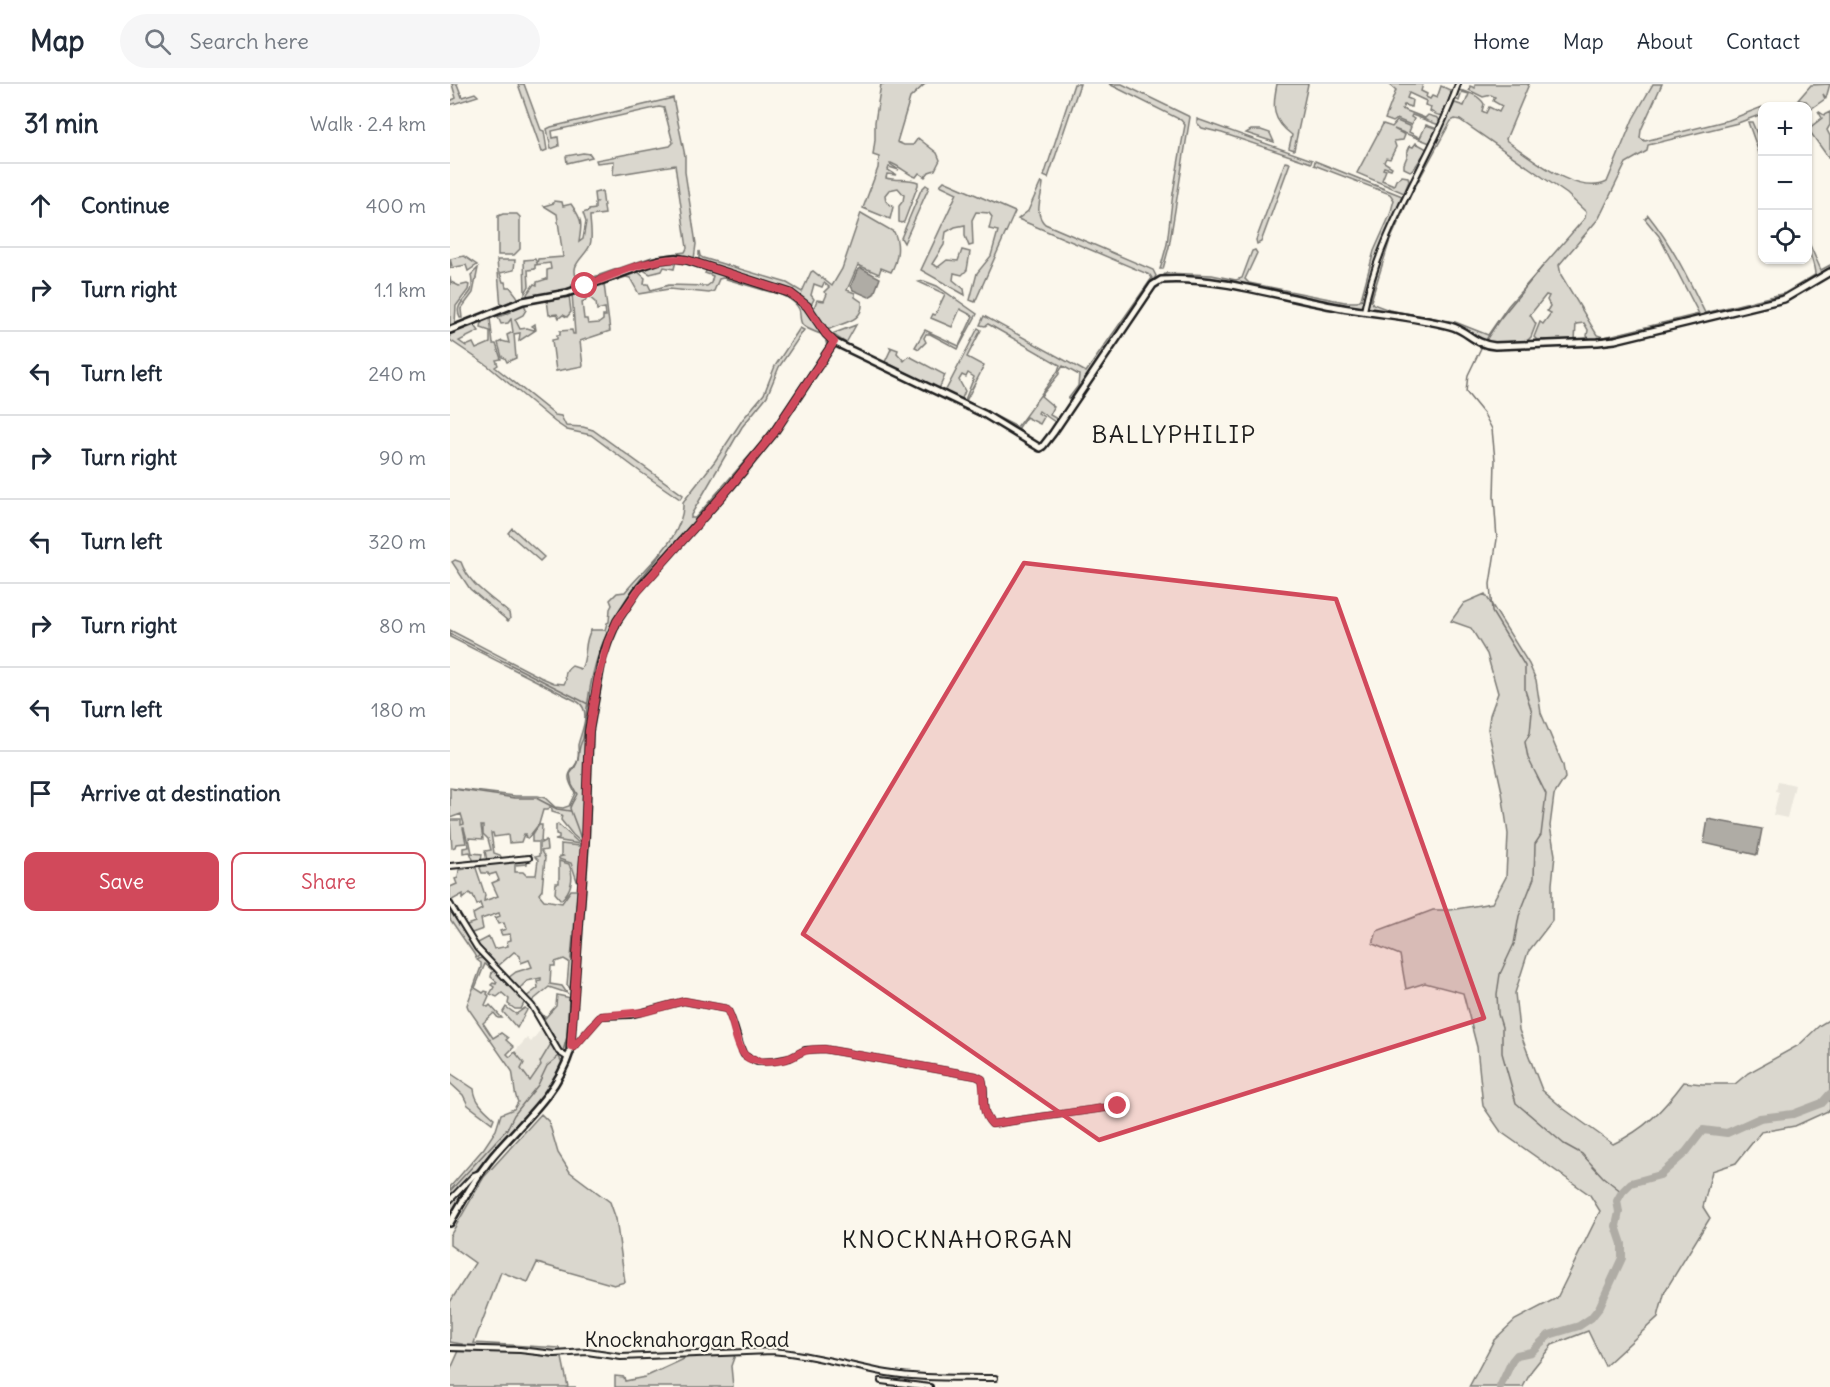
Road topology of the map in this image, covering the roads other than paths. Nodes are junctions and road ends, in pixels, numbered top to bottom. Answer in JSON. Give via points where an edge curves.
{"nodes":[{"id":1,"x":1458,"y":84,"type":"edge"},
{"id":2,"x":1830,"y":272,"type":"edge"},
{"id":3,"x":1364,"y":312,"type":"junction"},
{"id":4,"x":450,"y":330,"type":"edge"},
{"id":5,"x":834,"y":342,"type":"junction"},
{"id":6,"x":529,"y":858,"type":"dead end"},
{"id":7,"x":450,"y":866,"type":"edge"},
{"id":8,"x":450,"y":904,"type":"edge"},
{"id":9,"x":571,"y":1046,"type":"junction"},
{"id":10,"x":568,"y":1058,"type":"junction"},
{"id":11,"x":1118,"y":1106,"type":"dead end"},
{"id":12,"x":482,"y":1172,"type":"junction"},
{"id":13,"x":450,"y":1200,"type":"edge"},
{"id":14,"x":450,"y":1223,"type":"edge"},
{"id":15,"x":450,"y":1348,"type":"edge"},
{"id":16,"x":994,"y":1378,"type":"dead end"},
{"id":17,"x":881,"y":1381,"type":"dead end"},
{"id":18,"x":930,"y":1387,"type":"edge"}],
"edges":[{"from":1,"to":3,"type":"street","via":[[1445,120],[1385,241]]},
{"from":2,"to":3,"type":"street","via":[[1784,299],[1598,342],[1489,345],[1450,326]]},
{"from":3,"to":5,"type":"street","via":[[1218,284],[1161,280],[1153,285],[1040,448],[984,414]]},
{"from":4,"to":5,"type":"street","via":[[523,301],[567,293],[659,260],[675,258],[790,293],[807,306]]},
{"from":5,"to":9,"type":"street","via":[[773,434],[638,591],[608,642],[589,731]]},
{"from":6,"to":7,"type":"street"},
{"from":8,"to":10,"type":"street","via":[[477,948],[532,1006],[559,1052]]},
{"from":9,"to":10,"type":"street"},
{"from":9,"to":11,"type":"street","via":[[601,1016],[644,1012],[684,1001],[727,1009],[744,1055],[758,1062],[824,1049],[976,1076],[982,1079],[983,1107],[992,1124]]},
{"from":10,"to":12,"type":"street","via":[[543,1100]]},
{"from":12,"to":13,"type":"street","via":[[474,1175]]},
{"from":12,"to":14,"type":"street"},
{"from":15,"to":16,"type":"street","name":"Knocknahorgan Road","via":[[587,1352],[621,1357],[772,1351],[888,1373]]},
{"from":17,"to":18,"type":"street"}]}
